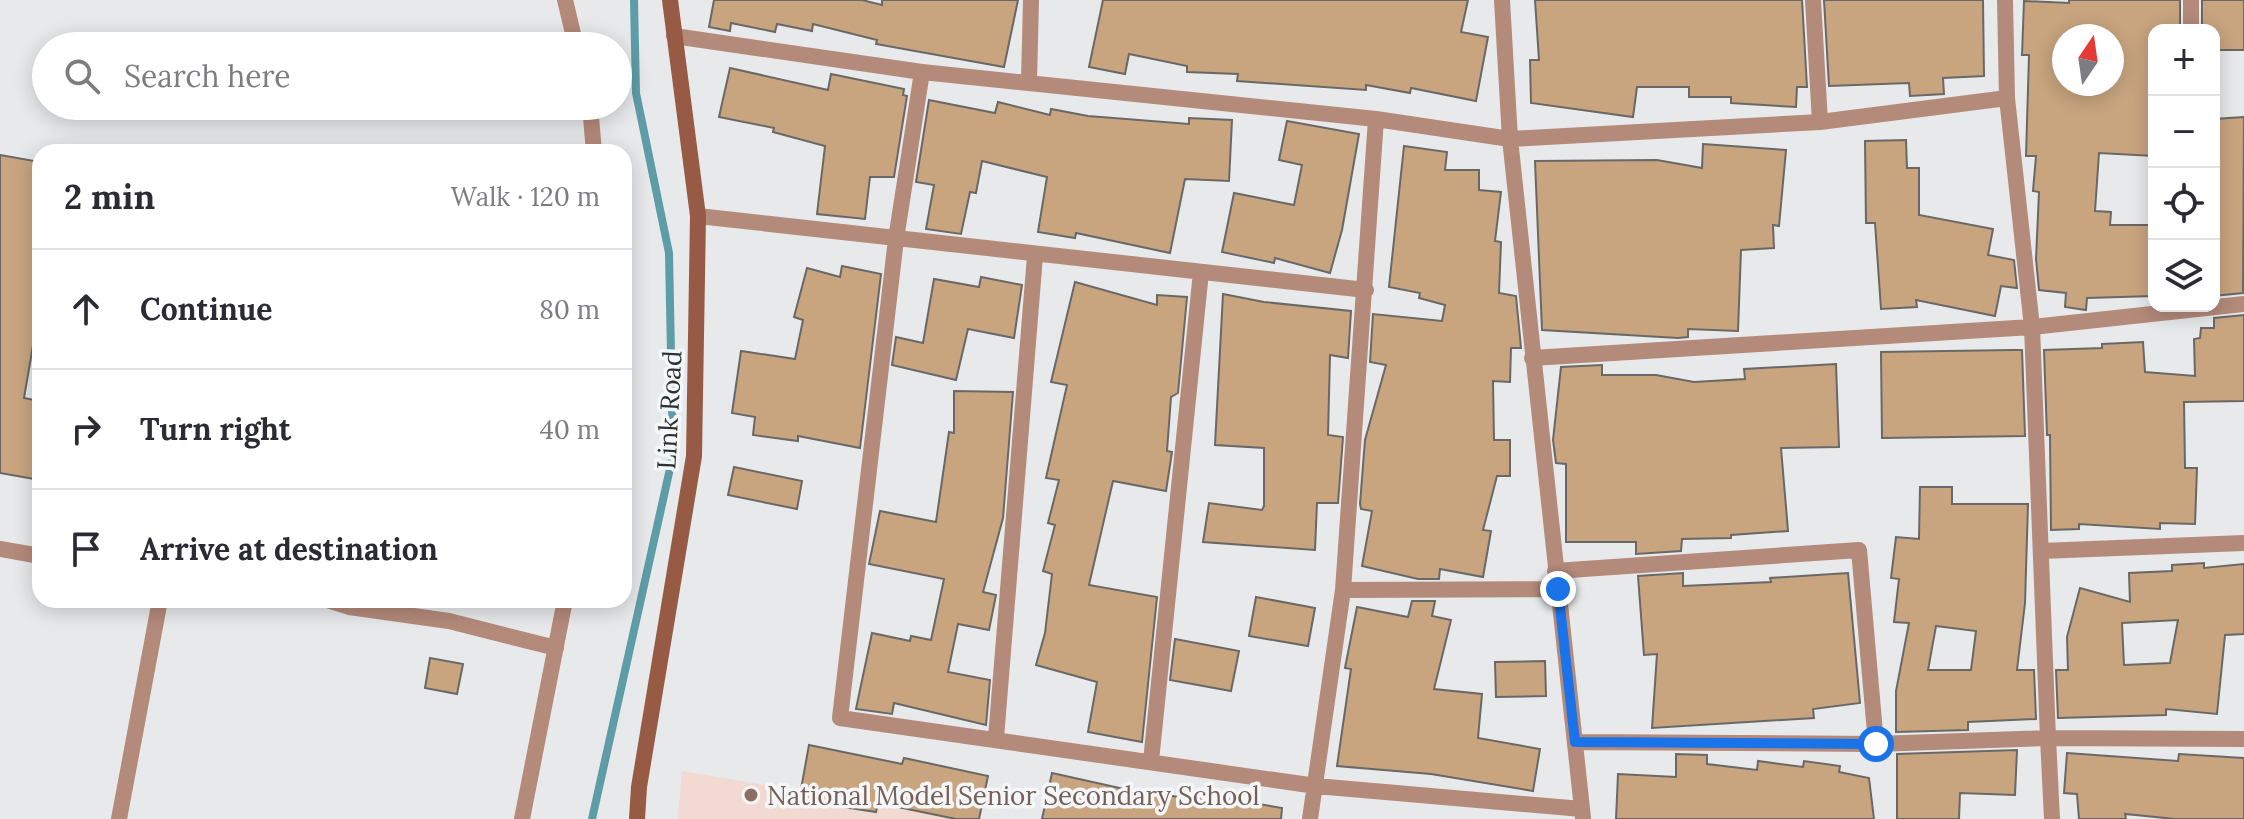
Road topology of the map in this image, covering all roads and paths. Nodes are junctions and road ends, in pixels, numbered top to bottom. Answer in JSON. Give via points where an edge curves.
{"nodes":[{"id":1,"x":565,"y":0,"type":"edge"},
{"id":2,"x":670,"y":0,"type":"edge"},
{"id":3,"x":1031,"y":0,"type":"edge"},
{"id":4,"x":1502,"y":0,"type":"edge"},
{"id":5,"x":1813,"y":0,"type":"edge"},
{"id":6,"x":2005,"y":0,"type":"edge"},
{"id":7,"x":2191,"y":0,"type":"edge"},
{"id":8,"x":2191,"y":24,"type":"edge"},
{"id":9,"x":573,"y":32,"type":"edge"},
{"id":10,"x":674,"y":36,"type":"junction"},
{"id":11,"x":922,"y":72,"type":"junction"},
{"id":12,"x":1029,"y":81,"type":"junction"},
{"id":13,"x":2007,"y":98,"type":"junction"},
{"id":14,"x":1376,"y":119,"type":"junction"},
{"id":15,"x":591,"y":120,"type":"edge"},
{"id":16,"x":1820,"y":122,"type":"junction"},
{"id":17,"x":1510,"y":139,"type":"junction"},
{"id":18,"x":593,"y":144,"type":"edge"},
{"id":19,"x":698,"y":216,"type":"junction"},
{"id":20,"x":896,"y":239,"type":"junction"},
{"id":21,"x":1035,"y":256,"type":"junction"},
{"id":22,"x":1201,"y":272,"type":"junction"},
{"id":23,"x":1366,"y":290,"type":"junction"},
{"id":24,"x":2244,"y":304,"type":"edge"},
{"id":25,"x":2220,"y":306,"type":"edge"},
{"id":26,"x":2160,"y":312,"type":"edge"},
{"id":27,"x":2032,"y":327,"type":"junction"},
{"id":28,"x":1532,"y":358,"type":"junction"},
{"id":29,"x":2244,"y":543,"type":"edge"},
{"id":30,"x":0,"y":549,"type":"edge"},
{"id":31,"x":2041,"y":551,"type":"junction"},
{"id":32,"x":32,"y":555,"type":"edge"},
{"id":33,"x":1555,"y":571,"type":"junction"},
{"id":34,"x":1558,"y":589,"type":"junction"},
{"id":35,"x":1343,"y":590,"type":"junction"},
{"id":36,"x":159,"y":608,"type":"edge"},
{"id":37,"x":356,"y":608,"type":"edge"},
{"id":38,"x":564,"y":608,"type":"edge"},
{"id":39,"x":556,"y":648,"type":"junction"},
{"id":40,"x":996,"y":738,"type":"junction"},
{"id":41,"x":2048,"y":738,"type":"junction"},
{"id":42,"x":2244,"y":739,"type":"edge"},
{"id":43,"x":1575,"y":742,"type":"junction"},
{"id":44,"x":1876,"y":744,"type":"junction"},
{"id":45,"x":1151,"y":761,"type":"junction"},
{"id":46,"x":1316,"y":786,"type":"junction"},
{"id":47,"x":1583,"y":814,"type":"edge"},
{"id":48,"x":119,"y":819,"type":"edge"},
{"id":49,"x":522,"y":819,"type":"edge"},
{"id":50,"x":637,"y":819,"type":"edge"},
{"id":51,"x":1310,"y":819,"type":"edge"},
{"id":52,"x":2052,"y":819,"type":"edge"}],
"edges":[{"from":1,"to":9,"type":"street"},
{"from":2,"to":10,"type":"street","name":"Link Road"},
{"from":3,"to":12,"type":"street"},
{"from":4,"to":17,"type":"street"},
{"from":5,"to":16,"type":"street"},
{"from":6,"to":13,"type":"street"},
{"from":7,"to":8,"type":"street"},
{"from":10,"to":11,"type":"street"},
{"from":10,"to":19,"type":"street","name":"Link Road"},
{"from":11,"to":12,"type":"street"},
{"from":11,"to":20,"type":"street"},
{"from":12,"to":14,"type":"street"},
{"from":13,"to":16,"type":"street"},
{"from":13,"to":27,"type":"street"},
{"from":14,"to":17,"type":"street"},
{"from":14,"to":23,"type":"street"},
{"from":15,"to":18,"type":"street"},
{"from":16,"to":17,"type":"street"},
{"from":17,"to":28,"type":"street"},
{"from":19,"to":20,"type":"street"},
{"from":19,"to":50,"type":"street","name":"Link Road","via":[[694,456]]},
{"from":20,"to":21,"type":"street"},
{"from":20,"to":40,"type":"street","via":[[840,718]]},
{"from":21,"to":22,"type":"street"},
{"from":21,"to":40,"type":"street"},
{"from":22,"to":23,"type":"street"},
{"from":22,"to":45,"type":"street"},
{"from":23,"to":35,"type":"street"},
{"from":24,"to":25,"type":"street"},
{"from":26,"to":27,"type":"street"},
{"from":27,"to":28,"type":"street"},
{"from":27,"to":31,"type":"street"},
{"from":28,"to":33,"type":"street"},
{"from":29,"to":31,"type":"street"},
{"from":30,"to":32,"type":"street"},
{"from":31,"to":41,"type":"street"},
{"from":33,"to":34,"type":"street"},
{"from":33,"to":44,"type":"street","via":[[1859,550]]},
{"from":34,"to":35,"type":"street"},
{"from":34,"to":43,"type":"street"},
{"from":35,"to":46,"type":"street"},
{"from":36,"to":48,"type":"street"},
{"from":37,"to":39,"type":"street","via":[[449,621]]},
{"from":38,"to":39,"type":"street"},
{"from":39,"to":49,"type":"street"},
{"from":40,"to":45,"type":"street"},
{"from":41,"to":42,"type":"street"},
{"from":41,"to":44,"type":"street"},
{"from":41,"to":52,"type":"street"},
{"from":43,"to":44,"type":"street"},
{"from":43,"to":47,"type":"street"},
{"from":45,"to":46,"type":"street"},
{"from":46,"to":47,"type":"street"},
{"from":46,"to":51,"type":"street"}]}
